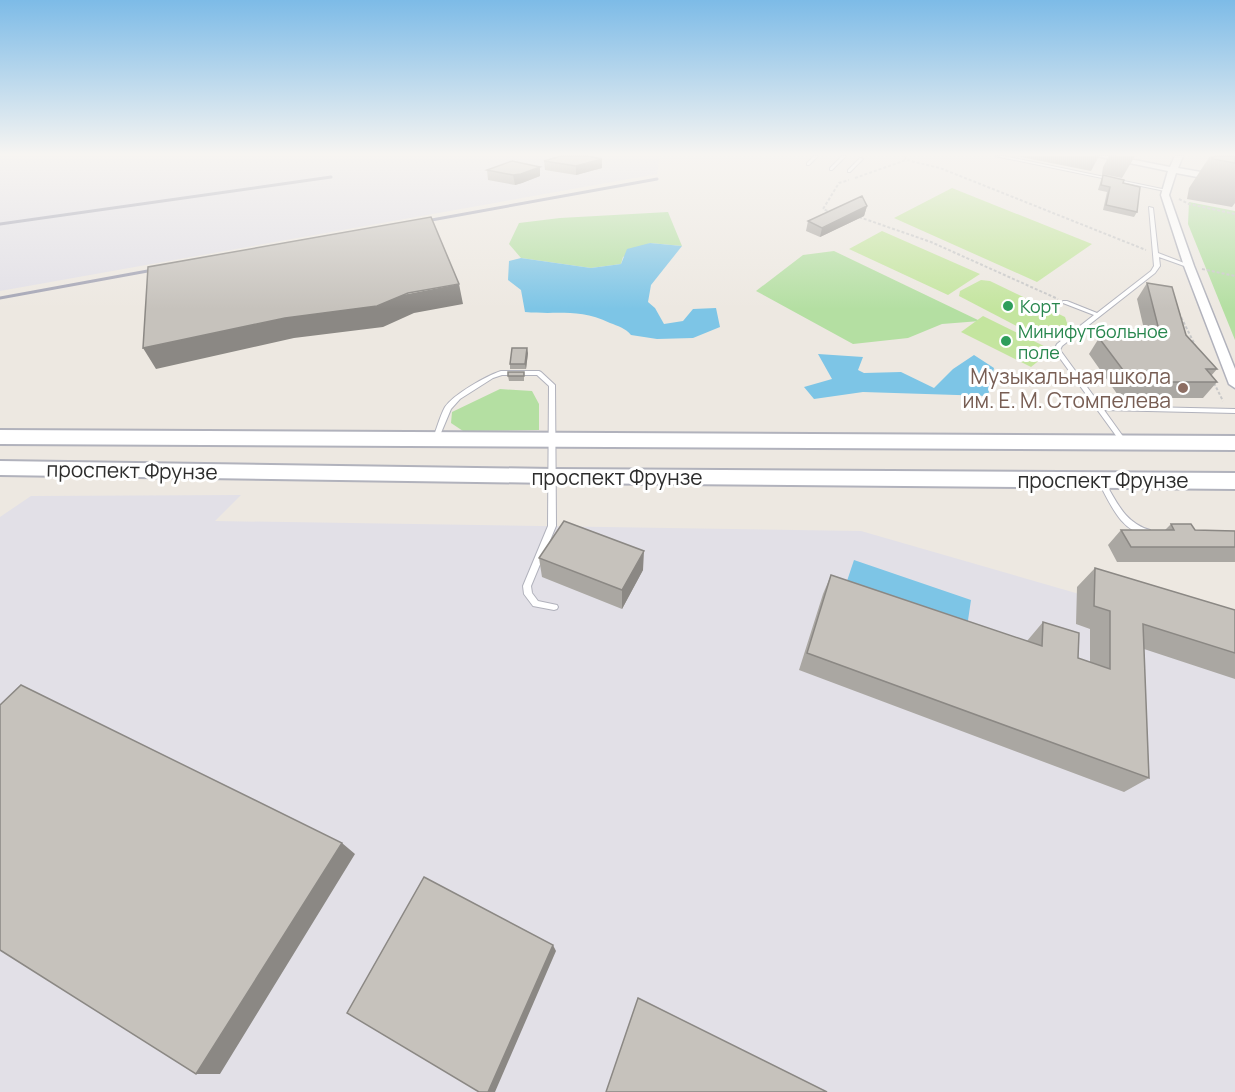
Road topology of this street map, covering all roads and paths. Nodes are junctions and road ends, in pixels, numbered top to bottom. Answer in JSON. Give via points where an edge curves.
{"nodes":[{"id":1,"x":824,"y":207,"type":"edge"},
{"id":2,"x":1042,"y":207,"type":"edge"},
{"id":3,"x":1171,"y":207,"type":"edge"},
{"id":4,"x":1203,"y":207,"type":"edge"},
{"id":5,"x":1151,"y":208,"type":"dead end"},
{"id":6,"x":841,"y":214,"type":"edge"},
{"id":7,"x":1235,"y":214,"type":"edge"},
{"id":8,"x":850,"y":215,"type":"edge"},
{"id":9,"x":1155,"y":254,"type":"junction"},
{"id":10,"x":1189,"y":266,"type":"junction"},
{"id":11,"x":1235,"y":276,"type":"edge"},
{"id":12,"x":1065,"y":302,"type":"joint"},
{"id":13,"x":1175,"y":305,"type":"edge"},
{"id":14,"x":1096,"y":314,"type":"junction"},
{"id":15,"x":1196,"y":347,"type":"edge"},
{"id":16,"x":1212,"y":379,"type":"edge"},
{"id":17,"x":1235,"y":384,"type":"edge"},
{"id":18,"x":1099,"y":408,"type":"junction"},
{"id":19,"x":1231,"y":411,"type":"edge"},
{"id":20,"x":0,"y":438,"type":"edge"},
{"id":21,"x":436,"y":438,"type":"junction"},
{"id":22,"x":553,"y":438,"type":"junction"},
{"id":23,"x":1124,"y":442,"type":"junction"},
{"id":24,"x":1235,"y":443,"type":"edge"},
{"id":25,"x":0,"y":468,"type":"edge"},
{"id":26,"x":554,"y":476,"type":"junction"},
{"id":27,"x":1100,"y":480,"type":"junction"},
{"id":28,"x":1235,"y":481,"type":"edge"},
{"id":29,"x":1152,"y":532,"type":"edge"},
{"id":30,"x":554,"y":607,"type":"dead end"}],
"edges":[{"from":1,"to":6,"type":"path"},
{"from":2,"to":9,"type":"path"},
{"from":3,"to":10,"type":"street"},
{"from":4,"to":7,"type":"path"},
{"from":5,"to":9,"type":"lane"},
{"from":8,"to":12,"type":"path","via":[[931,242]]},
{"from":9,"to":10,"type":"lane"},
{"from":9,"to":14,"type":"lane","via":[[1153,272]]},
{"from":10,"to":11,"type":"path"},
{"from":10,"to":17,"type":"street"},
{"from":12,"to":14,"type":"lane"},
{"from":13,"to":15,"type":"path"},
{"from":14,"to":18,"type":"lane","via":[[1057,350]]},
{"from":16,"to":19,"type":"path"},
{"from":18,"to":19,"type":"lane"},
{"from":18,"to":23,"type":"lane"},
{"from":20,"to":21,"type":"main road","name":"проспект Фрунзе"},
{"from":21,"to":22,"type":"main road","name":"проспект Фрунзе"},
{"from":21,"to":22,"type":"lane","via":[[448,408],[491,377],[501,373],[539,373],[552,385]]},
{"from":22,"to":23,"type":"main road","name":"проспект Фрунзе"},
{"from":22,"to":26,"type":"lane"},
{"from":23,"to":24,"type":"main road","name":"проспект Фрунзе"},
{"from":25,"to":26,"type":"main road","name":"проспект Фрунзе"},
{"from":26,"to":27,"type":"main road","name":"проспект Фрунзе"},
{"from":26,"to":30,"type":"lane","via":[[552,526],[527,586],[536,604]]},
{"from":27,"to":28,"type":"main road","name":"проспект Фрунзе"},
{"from":27,"to":29,"type":"lane","via":[[1129,524],[1140,532]]}]}
